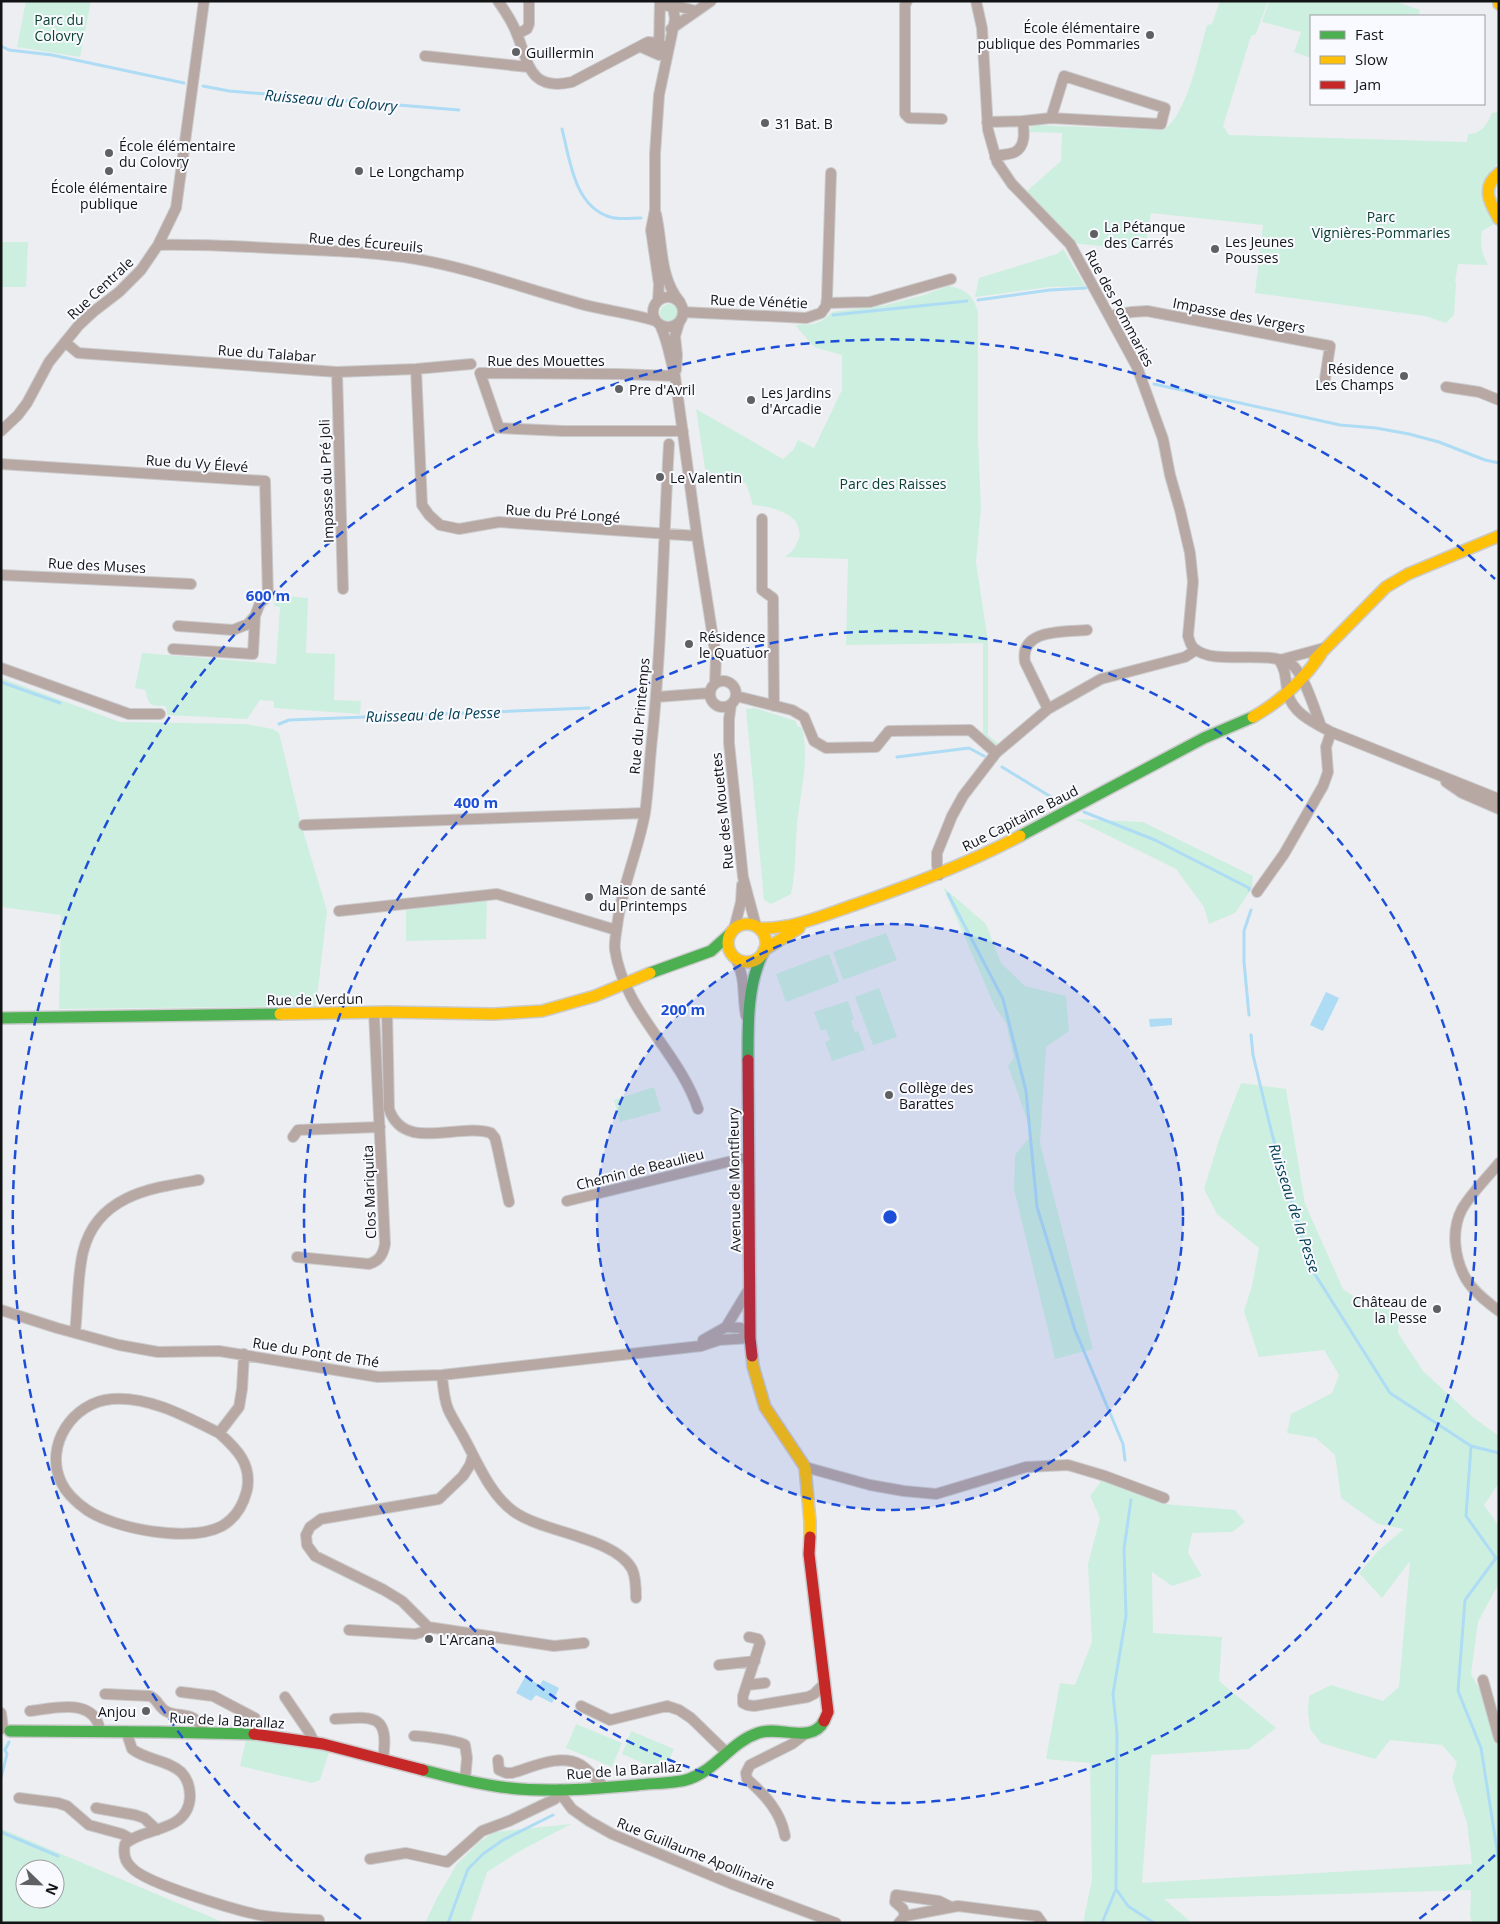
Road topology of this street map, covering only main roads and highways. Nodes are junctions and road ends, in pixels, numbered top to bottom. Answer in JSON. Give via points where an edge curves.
{"nodes":[{"id":1,"x":1499,"y":173,"type":"edge"},
{"id":2,"x":1499,"y":219,"type":"edge"},
{"id":3,"x":1499,"y":536,"type":"edge"},
{"id":4,"x":822,"y":916,"type":"junction"},
{"id":5,"x":757,"y":927,"type":"junction"},
{"id":6,"x":732,"y":931,"type":"junction"},
{"id":7,"x":763,"y":952,"type":"junction"},
{"id":8,"x":734,"y":958,"type":"junction"},
{"id":9,"x":625,"y":984,"type":"junction"},
{"id":10,"x":1,"y":1018,"type":"edge"},
{"id":11,"x":6,"y":1730,"type":"edge"},
{"id":12,"x":805,"y":1734,"type":"joint"}],
"edges":[{"from":1,"to":2,"type":"main road","via":[[1488,185],[1487,195]]},
{"from":3,"to":4,"type":"main road","name":"Rue Capitaine Baud","via":[[1386,586],[1272,706],[1249,719],[1223,729],[990,852],[939,875]]},
{"from":4,"to":5,"type":"main road","name":"Rue Capitaine Baud","via":[[775,929]]},
{"from":4,"to":7,"type":"main road","name":"Rue Capitaine Baud","via":[[781,938]]},
{"from":5,"to":6,"type":"main road","via":[[747,924]]},
{"from":5,"to":7,"type":"main road","via":[[766,941]]},
{"from":6,"to":8,"type":"main road","via":[[728,943]]},
{"from":6,"to":9,"type":"main road","name":"Rue de Verdun","via":[[711,951]]},
{"from":7,"to":8,"type":"main road","via":[[750,962]]},
{"from":7,"to":12,"type":"main road","name":"Avenue de Montfleury","via":[[753,976],[748,1022],[750,1338],[757,1384],[765,1407],[805,1467],[809,1554],[828,1712],[825,1722],[814,1733]]},
{"from":8,"to":9,"type":"main road","name":"Rue de Verdun","via":[[720,956],[640,983]]},
{"from":9,"to":10,"type":"main road","name":"Rue de Verdun","via":[[542,1011],[494,1014],[374,1012]]},
{"from":11,"to":12,"type":"main road","name":"Rue de la Barallaz","via":[[254,1734],[314,1742],[464,1780],[504,1787],[560,1789],[687,1780],[708,1771],[738,1744],[761,1732]]}]}
